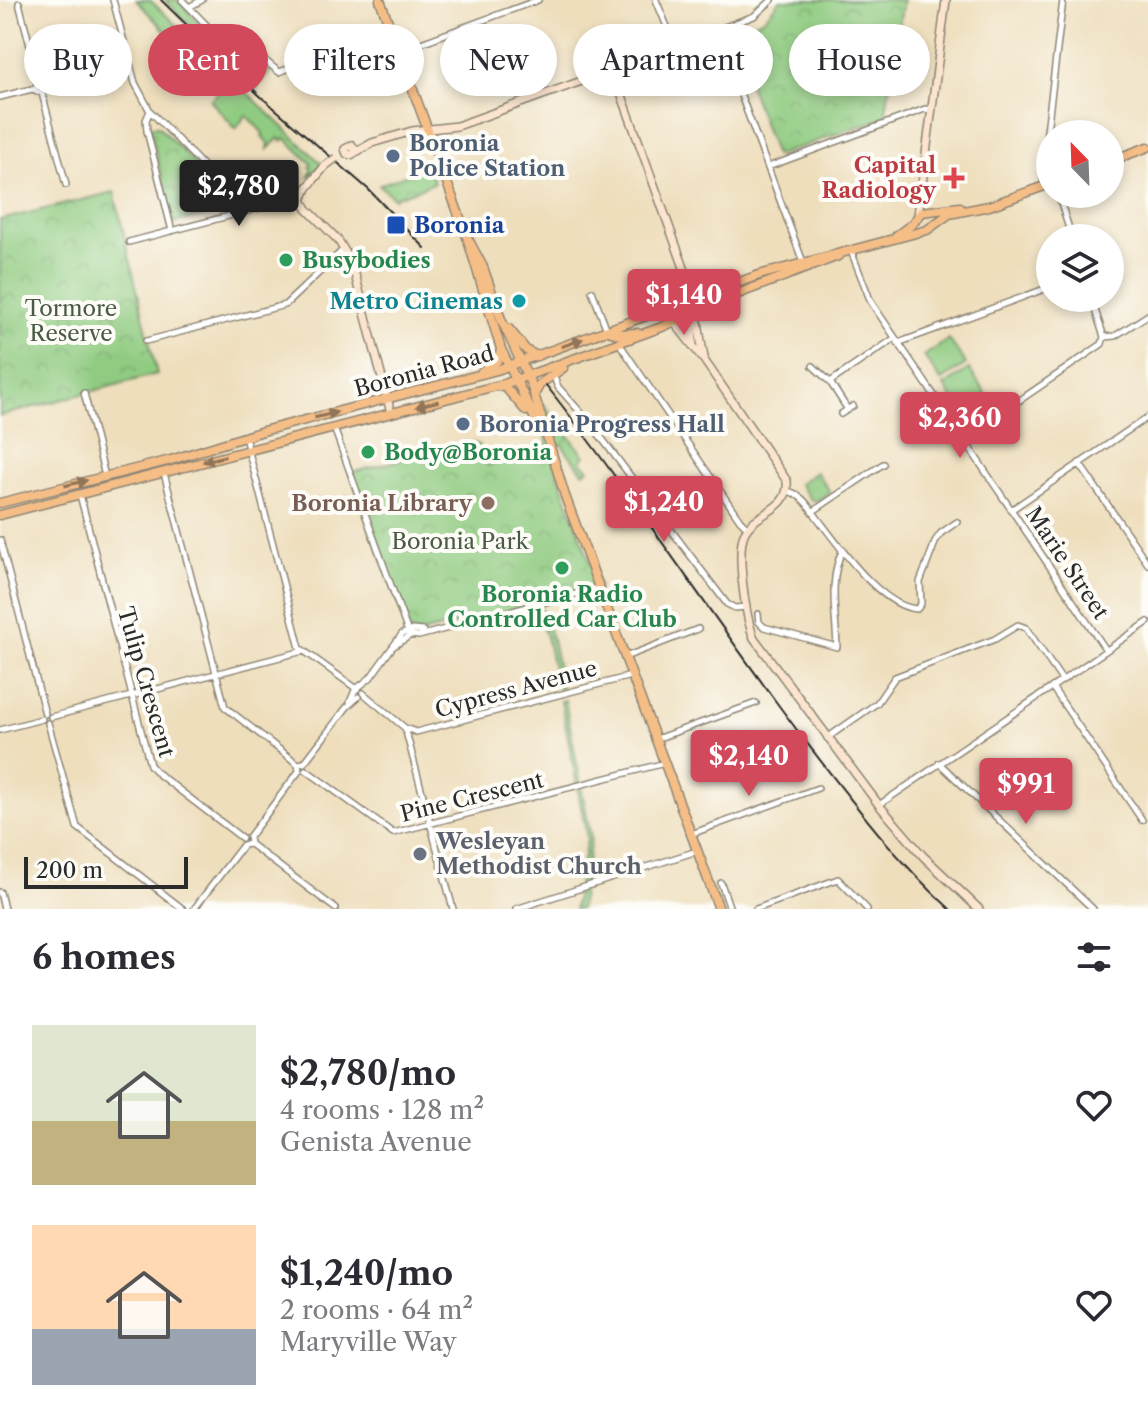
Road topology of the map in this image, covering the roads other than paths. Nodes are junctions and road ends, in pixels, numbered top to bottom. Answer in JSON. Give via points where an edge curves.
{"nodes":[{"id":1,"x":113,"y":0,"type":"edge"},
{"id":2,"x":182,"y":0,"type":"edge"},
{"id":3,"x":202,"y":0,"type":"edge"},
{"id":4,"x":380,"y":0,"type":"edge"},
{"id":5,"x":538,"y":0,"type":"edge"},
{"id":6,"x":656,"y":0,"type":"edge"},
{"id":7,"x":772,"y":0,"type":"edge"},
{"id":8,"x":946,"y":0,"type":"edge"},
{"id":9,"x":1063,"y":0,"type":"edge"},
{"id":10,"x":19,"y":3,"type":"dead end"},
{"id":11,"x":189,"y":7,"type":"junction"},
{"id":12,"x":24,"y":24,"type":"edge"},
{"id":13,"x":389,"y":24,"type":"edge"},
{"id":14,"x":666,"y":24,"type":"edge"},
{"id":15,"x":734,"y":24,"type":"edge"},
{"id":16,"x":424,"y":42,"type":"edge"},
{"id":17,"x":284,"y":69,"type":"edge"},
{"id":18,"x":573,"y":84,"type":"edge"},
{"id":19,"x":24,"y":92,"type":"edge"},
{"id":20,"x":44,"y":96,"type":"edge"},
{"id":21,"x":414,"y":96,"type":"edge"},
{"id":22,"x":621,"y":96,"type":"edge"},
{"id":23,"x":741,"y":96,"type":"edge"},
{"id":24,"x":0,"y":97,"type":"edge"},
{"id":25,"x":933,"y":110,"type":"junction"},
{"id":26,"x":150,"y":111,"type":"junction"},
{"id":27,"x":1048,"y":120,"type":"edge"},
{"id":28,"x":427,"y":130,"type":"junction"},
{"id":29,"x":1148,"y":147,"type":"edge"},
{"id":30,"x":1124,"y":156,"type":"edge"},
{"id":31,"x":768,"y":167,"type":"junction"},
{"id":32,"x":66,"y":185,"type":"dead end"},
{"id":33,"x":1036,"y":189,"type":"edge"},
{"id":34,"x":302,"y":200,"type":"junction"},
{"id":35,"x":981,"y":208,"type":"junction"},
{"id":36,"x":244,"y":212,"type":"junction"},
{"id":37,"x":923,"y":214,"type":"junction"},
{"id":38,"x":934,"y":224,"type":"junction"},
{"id":39,"x":172,"y":231,"type":"junction"},
{"id":40,"x":924,"y":231,"type":"junction"},
{"id":41,"x":467,"y":237,"type":"junction"},
{"id":42,"x":891,"y":238,"type":"junction"},
{"id":43,"x":129,"y":242,"type":"dead end"},
{"id":44,"x":345,"y":249,"type":"junction"},
{"id":45,"x":850,"y":250,"type":"junction"},
{"id":46,"x":803,"y":262,"type":"junction"},
{"id":47,"x":592,"y":291,"type":"dead end"},
{"id":48,"x":1036,"y":292,"type":"edge"},
{"id":49,"x":694,"y":298,"type":"junction"},
{"id":50,"x":1096,"y":312,"type":"edge"},
{"id":51,"x":656,"y":313,"type":"junction"},
{"id":52,"x":694,"y":313,"type":"junction"},
{"id":53,"x":1148,"y":315,"type":"edge"},
{"id":54,"x":501,"y":319,"type":"junction"},
{"id":55,"x":674,"y":322,"type":"junction"},
{"id":56,"x":662,"y":327,"type":"junction"},
{"id":57,"x":607,"y":330,"type":"junction"},
{"id":58,"x":645,"y":333,"type":"junction"},
{"id":59,"x":1104,"y":337,"type":"junction"},
{"id":60,"x":146,"y":341,"type":"dead end"},
{"id":61,"x":896,"y":341,"type":"junction"},
{"id":62,"x":619,"y":343,"type":"junction"},
{"id":63,"x":694,"y":346,"type":"junction"},
{"id":64,"x":501,"y":349,"type":"junction"},
{"id":65,"x":594,"y":352,"type":"junction"},
{"id":66,"x":537,"y":356,"type":"junction"},
{"id":67,"x":581,"y":357,"type":"junction"},
{"id":68,"x":704,"y":360,"type":"junction"},
{"id":69,"x":520,"y":362,"type":"junction"},
{"id":70,"x":509,"y":366,"type":"junction"},
{"id":71,"x":813,"y":366,"type":"dead end"},
{"id":72,"x":553,"y":374,"type":"junction"},
{"id":73,"x":528,"y":376,"type":"junction"},
{"id":74,"x":467,"y":379,"type":"junction"},
{"id":75,"x":516,"y":380,"type":"junction"},
{"id":76,"x":830,"y":382,"type":"junction"},
{"id":77,"x":499,"y":386,"type":"junction"},
{"id":78,"x":84,"y":393,"type":"dead end"},
{"id":79,"x":535,"y":393,"type":"junction"},
{"id":80,"x":388,"y":399,"type":"junction"},
{"id":81,"x":391,"y":413,"type":"junction"},
{"id":82,"x":841,"y":414,"type":"dead end"},
{"id":83,"x":1148,"y":417,"type":"edge"},
{"id":84,"x":538,"y":425,"type":"junction"},
{"id":85,"x":334,"y":428,"type":"junction"},
{"id":86,"x":245,"y":436,"type":"junction"},
{"id":87,"x":546,"y":437,"type":"junction"},
{"id":88,"x":963,"y":439,"type":"junction"},
{"id":89,"x":249,"y":450,"type":"junction"},
{"id":90,"x":1079,"y":463,"type":"junction"},
{"id":91,"x":883,"y":464,"type":"dead end"},
{"id":92,"x":163,"y":472,"type":"junction"},
{"id":93,"x":105,"y":476,"type":"junction"},
{"id":94,"x":787,"y":491,"type":"junction"},
{"id":95,"x":79,"y":494,"type":"junction"},
{"id":96,"x":0,"y":503,"type":"edge"},
{"id":97,"x":1011,"y":510,"type":"junction"},
{"id":98,"x":812,"y":512,"type":"junction"},
{"id":99,"x":0,"y":515,"type":"edge"},
{"id":100,"x":957,"y":522,"type":"dead end"},
{"id":101,"x":748,"y":528,"type":"junction"},
{"id":102,"x":0,"y":540,"type":"edge"},
{"id":103,"x":843,"y":549,"type":"junction"},
{"id":104,"x":1148,"y":564,"type":"edge"},
{"id":105,"x":599,"y":587,"type":"junction"},
{"id":106,"x":747,"y":610,"type":"junction"},
{"id":107,"x":758,"y":614,"type":"dead end"},
{"id":108,"x":1148,"y":622,"type":"edge"},
{"id":109,"x":698,"y":629,"type":"dead end"},
{"id":110,"x":409,"y":632,"type":"junction"},
{"id":111,"x":1106,"y":650,"type":"junction"},
{"id":112,"x":303,"y":651,"type":"junction"},
{"id":113,"x":625,"y":657,"type":"junction"},
{"id":114,"x":216,"y":674,"type":"junction"},
{"id":115,"x":632,"y":676,"type":"junction"},
{"id":116,"x":1062,"y":680,"type":"junction"},
{"id":117,"x":1052,"y":687,"type":"junction"},
{"id":118,"x":358,"y":693,"type":"junction"},
{"id":119,"x":131,"y":697,"type":"junction"},
{"id":120,"x":756,"y":703,"type":"dead end"},
{"id":121,"x":47,"y":718,"type":"junction"},
{"id":122,"x":0,"y":730,"type":"edge"},
{"id":123,"x":408,"y":730,"type":"junction"},
{"id":124,"x":827,"y":738,"type":"junction"},
{"id":125,"x":656,"y":739,"type":"junction"},
{"id":126,"x":665,"y":763,"type":"junction"},
{"id":127,"x":939,"y":763,"type":"junction"},
{"id":128,"x":302,"y":767,"type":"junction"},
{"id":129,"x":818,"y":788,"type":"dead end"},
{"id":130,"x":879,"y":805,"type":"junction"},
{"id":131,"x":1142,"y":820,"type":"dead end"},
{"id":132,"x":431,"y":824,"type":"junction"},
{"id":133,"x":691,"y":835,"type":"junction"},
{"id":134,"x":246,"y":841,"type":"junction"},
{"id":135,"x":697,"y":851,"type":"junction"},
{"id":136,"x":721,"y":883,"type":"dead end"},
{"id":137,"x":0,"y":892,"type":"edge"},
{"id":138,"x":4,"y":909,"type":"edge"},
{"id":139,"x":183,"y":909,"type":"edge"},
{"id":140,"x":194,"y":909,"type":"edge"},
{"id":141,"x":336,"y":909,"type":"edge"},
{"id":142,"x":453,"y":909,"type":"edge"},
{"id":143,"x":516,"y":909,"type":"edge"},
{"id":144,"x":719,"y":909,"type":"edge"},
{"id":145,"x":730,"y":909,"type":"edge"},
{"id":146,"x":756,"y":909,"type":"edge"},
{"id":147,"x":867,"y":909,"type":"edge"},
{"id":148,"x":979,"y":909,"type":"edge"},
{"id":149,"x":1093,"y":909,"type":"edge"}],
"edges":[{"from":1,"to":26,"type":"street","via":[[135,83]]},
{"from":2,"to":11,"type":"street"},
{"from":3,"to":11,"type":"street"},
{"from":4,"to":13,"type":"main road"},
{"from":5,"to":16,"type":"street"},
{"from":6,"to":14,"type":"street"},
{"from":7,"to":15,"type":"street"},
{"from":8,"to":25,"type":"main road"},
{"from":9,"to":27,"type":"street"},
{"from":10,"to":12,"type":"street"},
{"from":11,"to":17,"type":"street","via":[[225,44],[255,52],[277,72]]},
{"from":18,"to":28,"type":"main road","via":[[474,120]]},
{"from":19,"to":24,"type":"street"},
{"from":20,"to":32,"type":"street"},
{"from":21,"to":28,"type":"main road"},
{"from":22,"to":49,"type":"main road"},
{"from":23,"to":31,"type":"street"},
{"from":25,"to":31,"type":"street"},
{"from":25,"to":37,"type":"main road"},
{"from":26,"to":36,"type":"street"},
{"from":26,"to":39,"type":"street","via":[[147,131]]},
{"from":28,"to":34,"type":"main road","bridge":true,"via":[[350,150],[325,166]]},
{"from":28,"to":41,"type":"main road"},
{"from":29,"to":30,"type":"main road"},
{"from":31,"to":46,"type":"street"},
{"from":33,"to":35,"type":"main road"},
{"from":34,"to":36,"type":"street"},
{"from":34,"to":44,"type":"main road"},
{"from":35,"to":37,"type":"main road"},
{"from":35,"to":38,"type":"main road","via":[[949,214]]},
{"from":36,"to":39,"type":"street"},
{"from":37,"to":38,"type":"main road","via":[[934,217]]},
{"from":37,"to":40,"type":"main road","via":[[918,227]]},
{"from":37,"to":42,"type":"main road","name":"Boronia Road"},
{"from":38,"to":40,"type":"main road"},
{"from":39,"to":43,"type":"street"},
{"from":40,"to":42,"type":"main road","name":"Boronia Road"},
{"from":41,"to":54,"type":"main road"},
{"from":41,"to":64,"type":"main road"},
{"from":42,"to":45,"type":"main road","name":"Boronia Road"},
{"from":44,"to":60,"type":"street","via":[[285,305]]},
{"from":44,"to":80,"type":"main road"},
{"from":45,"to":46,"type":"main road","name":"Boronia Road"},
{"from":45,"to":52,"type":"main road","name":"Boronia Road"},
{"from":45,"to":61,"type":"street","name":"Marie Street","via":[[871,302]]},
{"from":46,"to":49,"type":"main road","name":"Boronia Road"},
{"from":47,"to":57,"type":"street"},
{"from":48,"to":61,"type":"street"},
{"from":49,"to":51,"type":"main road","name":"Boronia Road"},
{"from":49,"to":52,"type":"main road"},
{"from":50,"to":59,"type":"street"},
{"from":51,"to":56,"type":"main road"},
{"from":51,"to":57,"type":"main road","name":"Boronia Road"},
{"from":52,"to":55,"type":"main road","name":"Boronia Road"},
{"from":52,"to":63,"type":"main road"},
{"from":52,"to":68,"type":"main road"},
{"from":53,"to":59,"type":"street","via":[[1115,336]]},
{"from":54,"to":66,"type":"main road"},
{"from":54,"to":69,"type":"main road"},
{"from":55,"to":56,"type":"main road","name":"Boronia Road"},
{"from":55,"to":63,"type":"main road"},
{"from":56,"to":58,"type":"main road","name":"Boronia Road"},
{"from":57,"to":58,"type":"main road"},
{"from":57,"to":65,"type":"main road"},
{"from":66,"to":57,"type":"main road","name":"Boronia Road","one_way":true},
{"from":58,"to":62,"type":"main road","name":"Boronia Road"},
{"from":59,"to":88,"type":"street","via":[[1101,345]]},
{"from":61,"to":76,"type":"street"},
{"from":61,"to":88,"type":"street","name":"Marie Street"},
{"from":62,"to":65,"type":"main road","name":"Boronia Road"},
{"from":62,"to":101,"type":"street"},
{"from":63,"to":68,"type":"main road"},
{"from":64,"to":70,"type":"main road"},
{"from":64,"to":74,"type":"main road","via":[[493,364]]},
{"from":65,"to":67,"type":"main road","name":"Boronia Road"},
{"from":66,"to":69,"type":"main road","name":"Boronia Road"},
{"from":67,"to":72,"type":"main road","name":"Boronia Road"},
{"from":67,"to":73,"type":"main road","name":"Boronia Road"},
{"from":68,"to":94,"type":"main road","via":[[783,474]]},
{"from":69,"to":70,"type":"main road","name":"Boronia Road"},
{"from":69,"to":73,"type":"main road"},
{"from":70,"to":74,"type":"main road","name":"Boronia Road"},
{"from":70,"to":75,"type":"main road"},
{"from":71,"to":76,"type":"street"},
{"from":72,"to":79,"type":"main road","name":"Boronia Road"},
{"from":72,"to":106,"type":"street","via":[[727,604]]},
{"from":73,"to":75,"type":"main road","name":"Boronia Road"},
{"from":73,"to":79,"type":"main road"},
{"from":74,"to":80,"type":"main road","name":"Boronia Road"},
{"from":75,"to":77,"type":"main road","name":"Boronia Road"},
{"from":75,"to":84,"type":"main road"},
{"from":76,"to":82,"type":"street","via":[[851,408]]},
{"from":77,"to":81,"type":"main road","name":"Boronia Road","one_way":true},
{"from":77,"to":84,"type":"main road"},
{"from":78,"to":93,"type":"street"},
{"from":79,"to":87,"type":"main road"},
{"from":80,"to":81,"type":"main road"},
{"from":86,"to":80,"type":"main road","name":"Boronia Road","one_way":true},
{"from":81,"to":85,"type":"main road","name":"Boronia Road"},
{"from":83,"to":90,"type":"street"},
{"from":84,"to":87,"type":"main road"},
{"from":85,"to":89,"type":"main road","name":"Boronia Road"},
{"from":85,"to":110,"type":"street"},
{"from":86,"to":89,"type":"street"},
{"from":86,"to":93,"type":"main road","name":"Boronia Road"},
{"from":87,"to":105,"type":"main road"},
{"from":88,"to":97,"type":"street","name":"Marie Street"},
{"from":89,"to":92,"type":"main road","name":"Boronia Road","one_way":true},
{"from":89,"to":112,"type":"street"},
{"from":90,"to":97,"type":"street"},
{"from":90,"to":104,"type":"street"},
{"from":91,"to":98,"type":"street"},
{"from":92,"to":95,"type":"main road","name":"Boronia Road"},
{"from":92,"to":114,"type":"street","name":"Pine Crescent"},
{"from":96,"to":93,"type":"main road","name":"Boronia Road","one_way":true},
{"from":94,"to":98,"type":"street","via":[[800,496]]},
{"from":94,"to":101,"type":"main road","via":[[778,506]]},
{"from":95,"to":99,"type":"main road","name":"Boronia Road"},
{"from":95,"to":119,"type":"street","name":"Tulip Crescent"},
{"from":97,"to":111,"type":"street","name":"Marie Street"},
{"from":98,"to":103,"type":"street"},
{"from":100,"to":103,"type":"street","via":[[937,539],[920,582],[917,609],[884,595]]},
{"from":101,"to":106,"type":"main road","via":[[741,550]]},
{"from":102,"to":121,"type":"street"},
{"from":103,"to":107,"type":"street","via":[[835,583],[837,647],[764,627]]},
{"from":105,"to":110,"type":"street","via":[[417,636]]},
{"from":105,"to":113,"type":"main road"},
{"from":106,"to":124,"type":"main road","via":[[760,648]]},
{"from":108,"to":111,"type":"street"},
{"from":109,"to":113,"type":"street"},
{"from":110,"to":118,"type":"street","via":[[402,634]]},
{"from":111,"to":116,"type":"street"},
{"from":112,"to":114,"type":"street"},
{"from":112,"to":118,"type":"street"},
{"from":113,"to":115,"type":"main road"},
{"from":114,"to":119,"type":"street"},
{"from":114,"to":128,"type":"street","name":"Pine Crescent","via":[[226,709]]},
{"from":115,"to":123,"type":"street","name":"Cypress Avenue"},
{"from":115,"to":125,"type":"main road"},
{"from":116,"to":117,"type":"street"},
{"from":116,"to":124,"type":"street","via":[[1027,629],[1018,625],[895,677],[877,703]]},
{"from":117,"to":127,"type":"street"},
{"from":117,"to":131,"type":"street"},
{"from":118,"to":123,"type":"street"},
{"from":118,"to":128,"type":"street"},
{"from":119,"to":121,"type":"street"},
{"from":119,"to":134,"type":"street","name":"Tulip Crescent","via":[[152,768]]},
{"from":120,"to":125,"type":"street"},
{"from":121,"to":122,"type":"street"},
{"from":121,"to":139,"type":"street","via":[[77,827]]},
{"from":123,"to":132,"type":"street"},
{"from":124,"to":130,"type":"main road"},
{"from":125,"to":126,"type":"main road"},
{"from":126,"to":132,"type":"street","name":"Pine Crescent"},
{"from":126,"to":133,"type":"main road"},
{"from":127,"to":130,"type":"street"},
{"from":127,"to":149,"type":"street"},
{"from":128,"to":132,"type":"street","name":"Pine Crescent","via":[[389,833]]},
{"from":128,"to":134,"type":"street"},
{"from":129,"to":133,"type":"street"},
{"from":130,"to":148,"type":"main road"},
{"from":132,"to":142,"type":"street"},
{"from":133,"to":135,"type":"main road"},
{"from":134,"to":140,"type":"street"},
{"from":134,"to":141,"type":"street","name":"Tulip Crescent"},
{"from":135,"to":143,"type":"street"},
{"from":135,"to":144,"type":"main road"},
{"from":136,"to":145,"type":"street"},
{"from":137,"to":138,"type":"street"},
{"from":146,"to":147,"type":"street","via":[[838,879]]}]}
